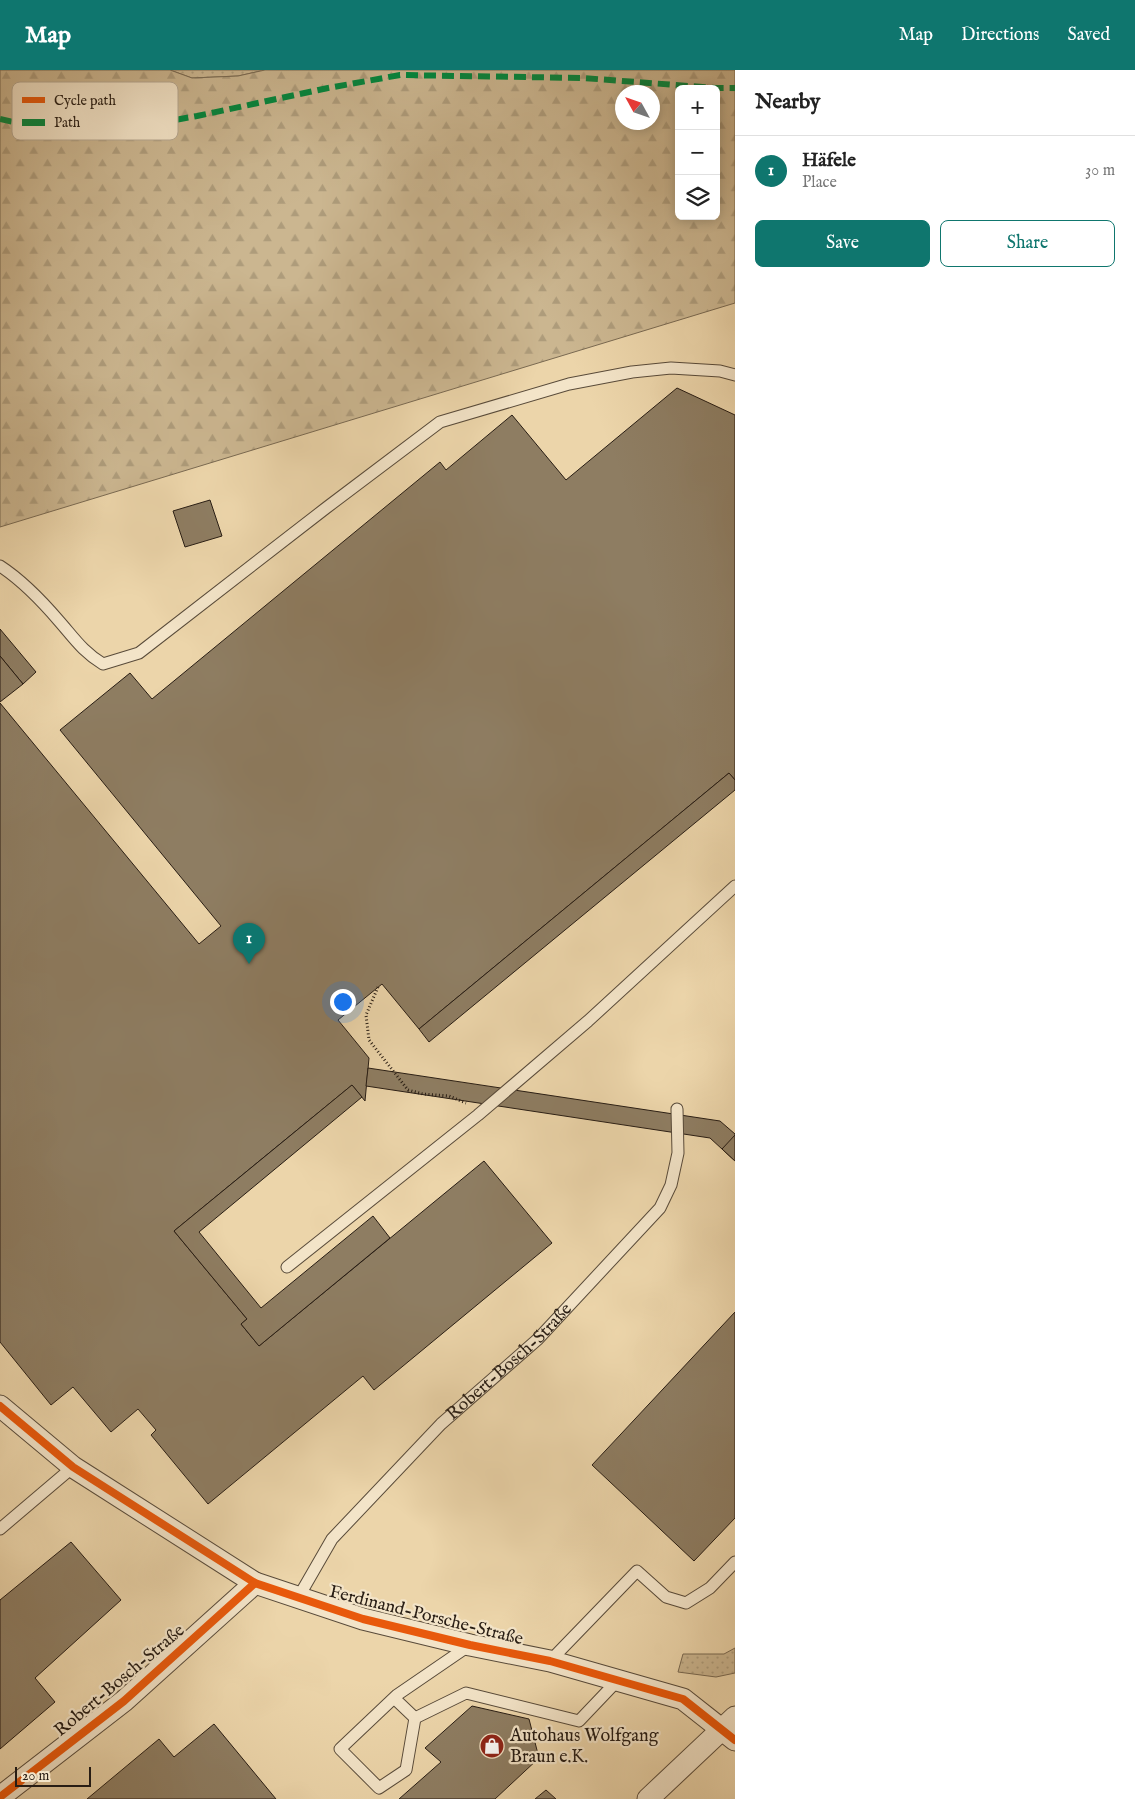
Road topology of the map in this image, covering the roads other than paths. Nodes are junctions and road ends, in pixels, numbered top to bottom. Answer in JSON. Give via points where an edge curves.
{"nodes":[{"id":1,"x":735,"y":375,"type":"edge"},
{"id":2,"x":0,"y":566,"type":"edge"},
{"id":3,"x":735,"y":886,"type":"edge"},
{"id":4,"x":677,"y":1109,"type":"dead end"},
{"id":5,"x":287,"y":1267,"type":"dead end"},
{"id":6,"x":0,"y":1406,"type":"edge"},
{"id":7,"x":73,"y":1467,"type":"junction"},
{"id":8,"x":0,"y":1529,"type":"edge"},
{"id":9,"x":735,"y":1562,"type":"edge"},
{"id":10,"x":255,"y":1583,"type":"junction"},
{"id":11,"x":298,"y":1598,"type":"junction"},
{"id":12,"x":470,"y":1645,"type":"junction"},
{"id":13,"x":550,"y":1661,"type":"junction"},
{"id":14,"x":618,"y":1680,"type":"junction"},
{"id":15,"x":394,"y":1698,"type":"junction"},
{"id":16,"x":415,"y":1718,"type":"junction"},
{"id":17,"x":731,"y":1729,"type":"edge"},
{"id":18,"x":0,"y":1797,"type":"edge"},
{"id":19,"x":653,"y":1798,"type":"edge"}],
"edges":[{"from":1,"to":2,"type":"lane","via":[[670,368],[632,372],[569,384],[440,422],[139,653],[103,664],[88,654],[35,593]]},
{"from":3,"to":5,"type":"lane","via":[[588,1021],[478,1116]]},
{"from":4,"to":11,"type":"lane","name":"Robert-Bosch-Straße","via":[[678,1153],[671,1186],[660,1208],[538,1339],[441,1424],[332,1539]]},
{"from":6,"to":7,"type":"street","name":"Ferdinand-Porsche-Straße"},
{"from":7,"to":8,"type":"lane"},
{"from":7,"to":10,"type":"street","name":"Ferdinand-Porsche-Straße"},
{"from":9,"to":13,"type":"lane","via":[[710,1588],[686,1603],[666,1597],[637,1571]]},
{"from":10,"to":11,"type":"street","name":"Ferdinand-Porsche-Straße"},
{"from":10,"to":18,"type":"street","name":"Robert-Bosch-Straße","via":[[124,1700]]},
{"from":11,"to":12,"type":"street","name":"Ferdinand-Porsche-Straße","via":[[363,1619]]},
{"from":12,"to":13,"type":"street","name":"Ferdinand-Porsche-Straße"},
{"from":12,"to":15,"type":"lane"},
{"from":13,"to":14,"type":"street","name":"Ferdinand-Porsche-Straße"},
{"from":14,"to":16,"type":"lane","via":[[578,1720],[466,1693]]},
{"from":14,"to":17,"type":"street","name":"Ferdinand-Porsche-Straße","via":[[683,1699]]},
{"from":15,"to":16,"type":"lane"},
{"from":15,"to":16,"type":"lane","via":[[340,1748],[379,1788],[406,1770]]},
{"from":17,"to":19,"type":"street"}]}
